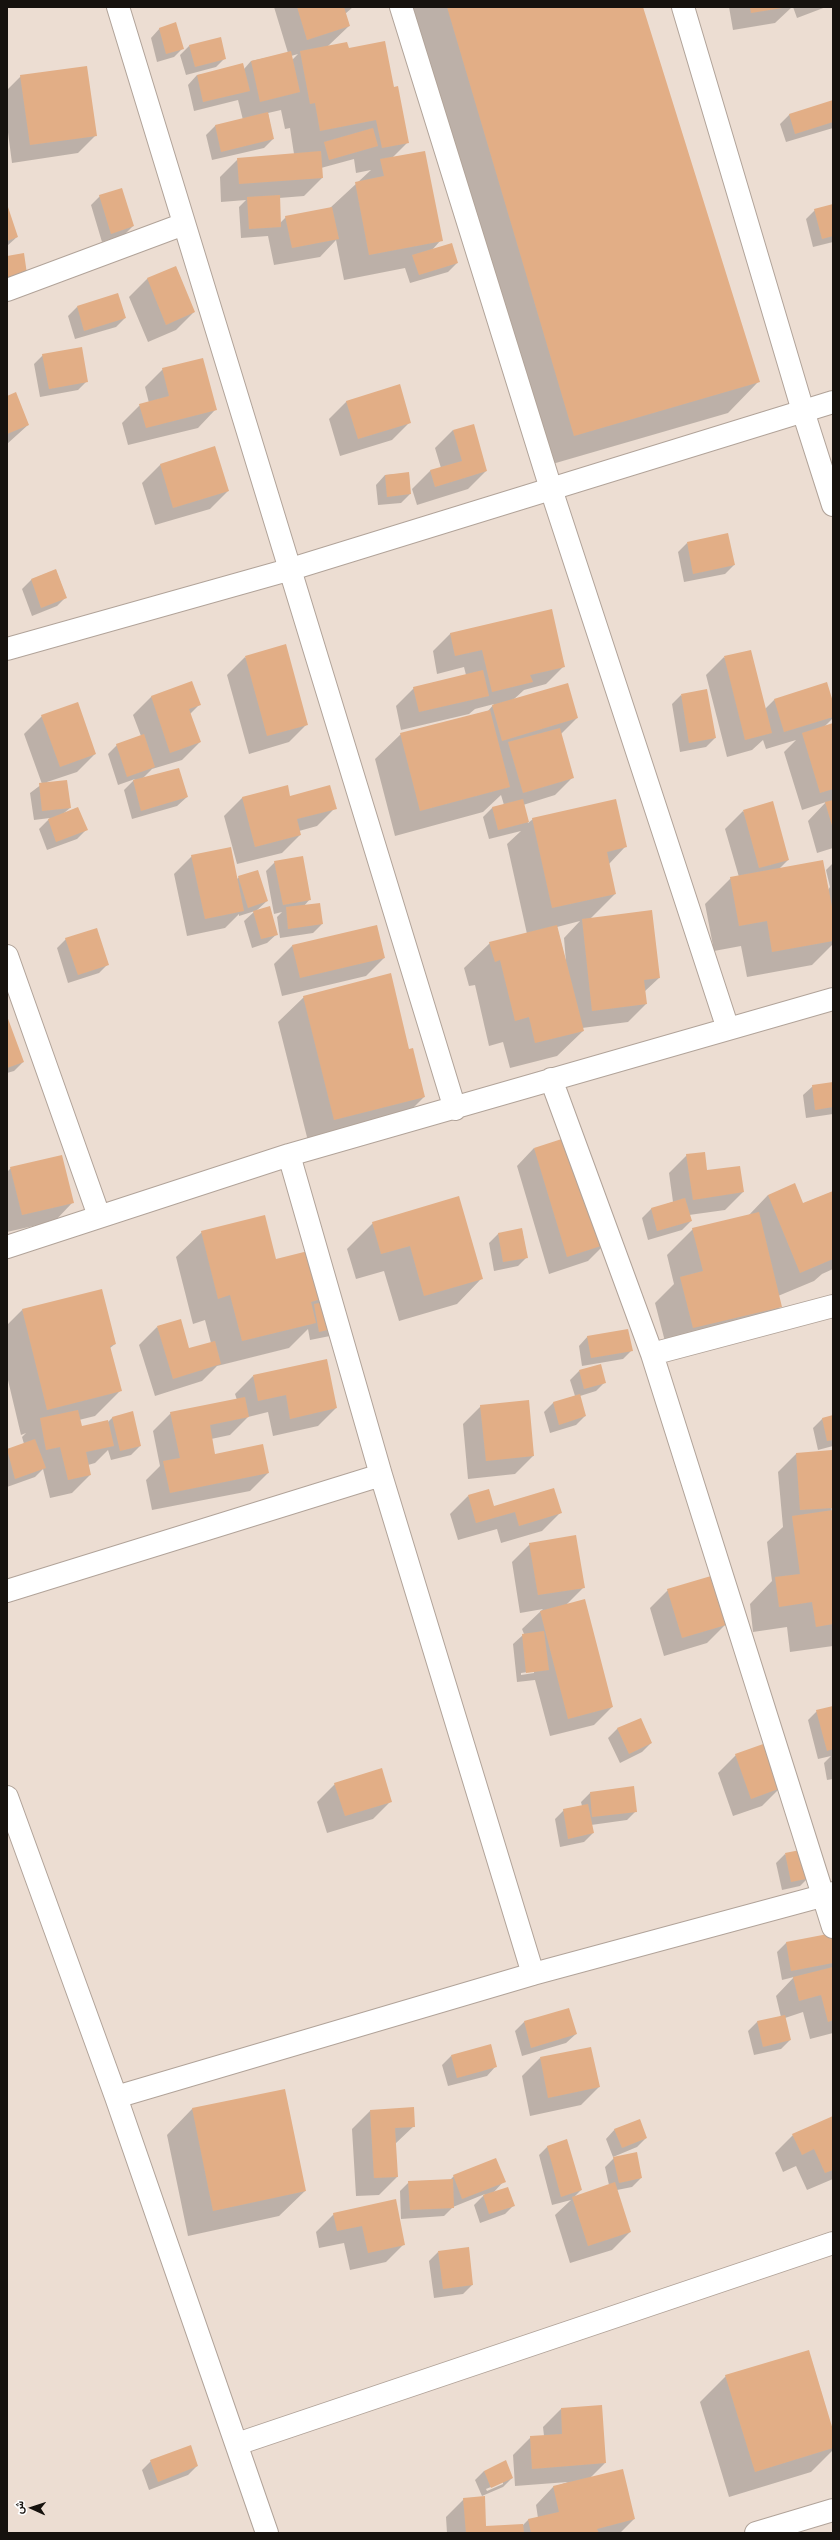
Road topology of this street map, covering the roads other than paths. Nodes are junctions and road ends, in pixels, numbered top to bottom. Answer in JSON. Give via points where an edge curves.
{"nodes":[{"id":1,"x":118,"y":7,"type":"edge"},
{"id":2,"x":401,"y":7,"type":"edge"},
{"id":3,"x":683,"y":7,"type":"edge"},
{"id":4,"x":184,"y":224,"type":"junction"},
{"id":5,"x":7,"y":290,"type":"edge"},
{"id":6,"x":833,"y":402,"type":"edge"},
{"id":7,"x":803,"y":411,"type":"junction"},
{"id":8,"x":551,"y":489,"type":"junction"},
{"id":9,"x":833,"y":505,"type":"edge"},
{"id":10,"x":288,"y":570,"type":"junction"},
{"id":11,"x":7,"y":649,"type":"edge"},
{"id":12,"x":7,"y":956,"type":"edge"},
{"id":13,"x":833,"y":999,"type":"edge"},
{"id":14,"x":728,"y":1029,"type":"junction"},
{"id":15,"x":551,"y":1079,"type":"junction"},
{"id":16,"x":455,"y":1109,"type":"junction"},
{"id":17,"x":290,"y":1155,"type":"junction"},
{"id":18,"x":99,"y":1216,"type":"junction"},
{"id":19,"x":7,"y":1247,"type":"edge"},
{"id":20,"x":833,"y":1306,"type":"edge"},
{"id":21,"x":652,"y":1354,"type":"junction"},
{"id":22,"x":381,"y":1475,"type":"junction"},
{"id":23,"x":7,"y":1591,"type":"edge"},
{"id":24,"x":7,"y":1797,"type":"edge"},
{"id":25,"x":828,"y":1894,"type":"edge"},
{"id":26,"x":833,"y":1927,"type":"edge"},
{"id":27,"x":533,"y":1974,"type":"junction"},
{"id":28,"x":116,"y":2097,"type":"junction"},
{"id":29,"x":833,"y":2243,"type":"edge"},
{"id":30,"x":237,"y":2444,"type":"junction"},
{"id":31,"x":833,"y":2510,"type":"edge"},
{"id":32,"x":267,"y":2533,"type":"edge"},
{"id":33,"x":756,"y":2533,"type":"edge"}],
"edges":[{"from":1,"to":4,"type":"street"},
{"from":2,"to":8,"type":"street"},
{"from":3,"to":7,"type":"street"},
{"from":4,"to":5,"type":"street"},
{"from":4,"to":10,"type":"street"},
{"from":6,"to":7,"type":"street"},
{"from":7,"to":8,"type":"street"},
{"from":7,"to":9,"type":"street"},
{"from":8,"to":10,"type":"street"},
{"from":8,"to":14,"type":"street"},
{"from":10,"to":11,"type":"street"},
{"from":10,"to":16,"type":"street"},
{"from":12,"to":18,"type":"street"},
{"from":13,"to":14,"type":"street"},
{"from":14,"to":15,"type":"street"},
{"from":15,"to":16,"type":"street"},
{"from":15,"to":21,"type":"street"},
{"from":16,"to":17,"type":"street"},
{"from":17,"to":18,"type":"street"},
{"from":17,"to":22,"type":"street"},
{"from":18,"to":19,"type":"street"},
{"from":20,"to":21,"type":"street"},
{"from":21,"to":25,"type":"street"},
{"from":22,"to":23,"type":"street"},
{"from":22,"to":27,"type":"street"},
{"from":24,"to":28,"type":"street"},
{"from":25,"to":26,"type":"street"},
{"from":25,"to":27,"type":"street"},
{"from":27,"to":28,"type":"street"},
{"from":28,"to":30,"type":"street"},
{"from":29,"to":30,"type":"street"},
{"from":30,"to":32,"type":"street"},
{"from":31,"to":33,"type":"street"}]}
